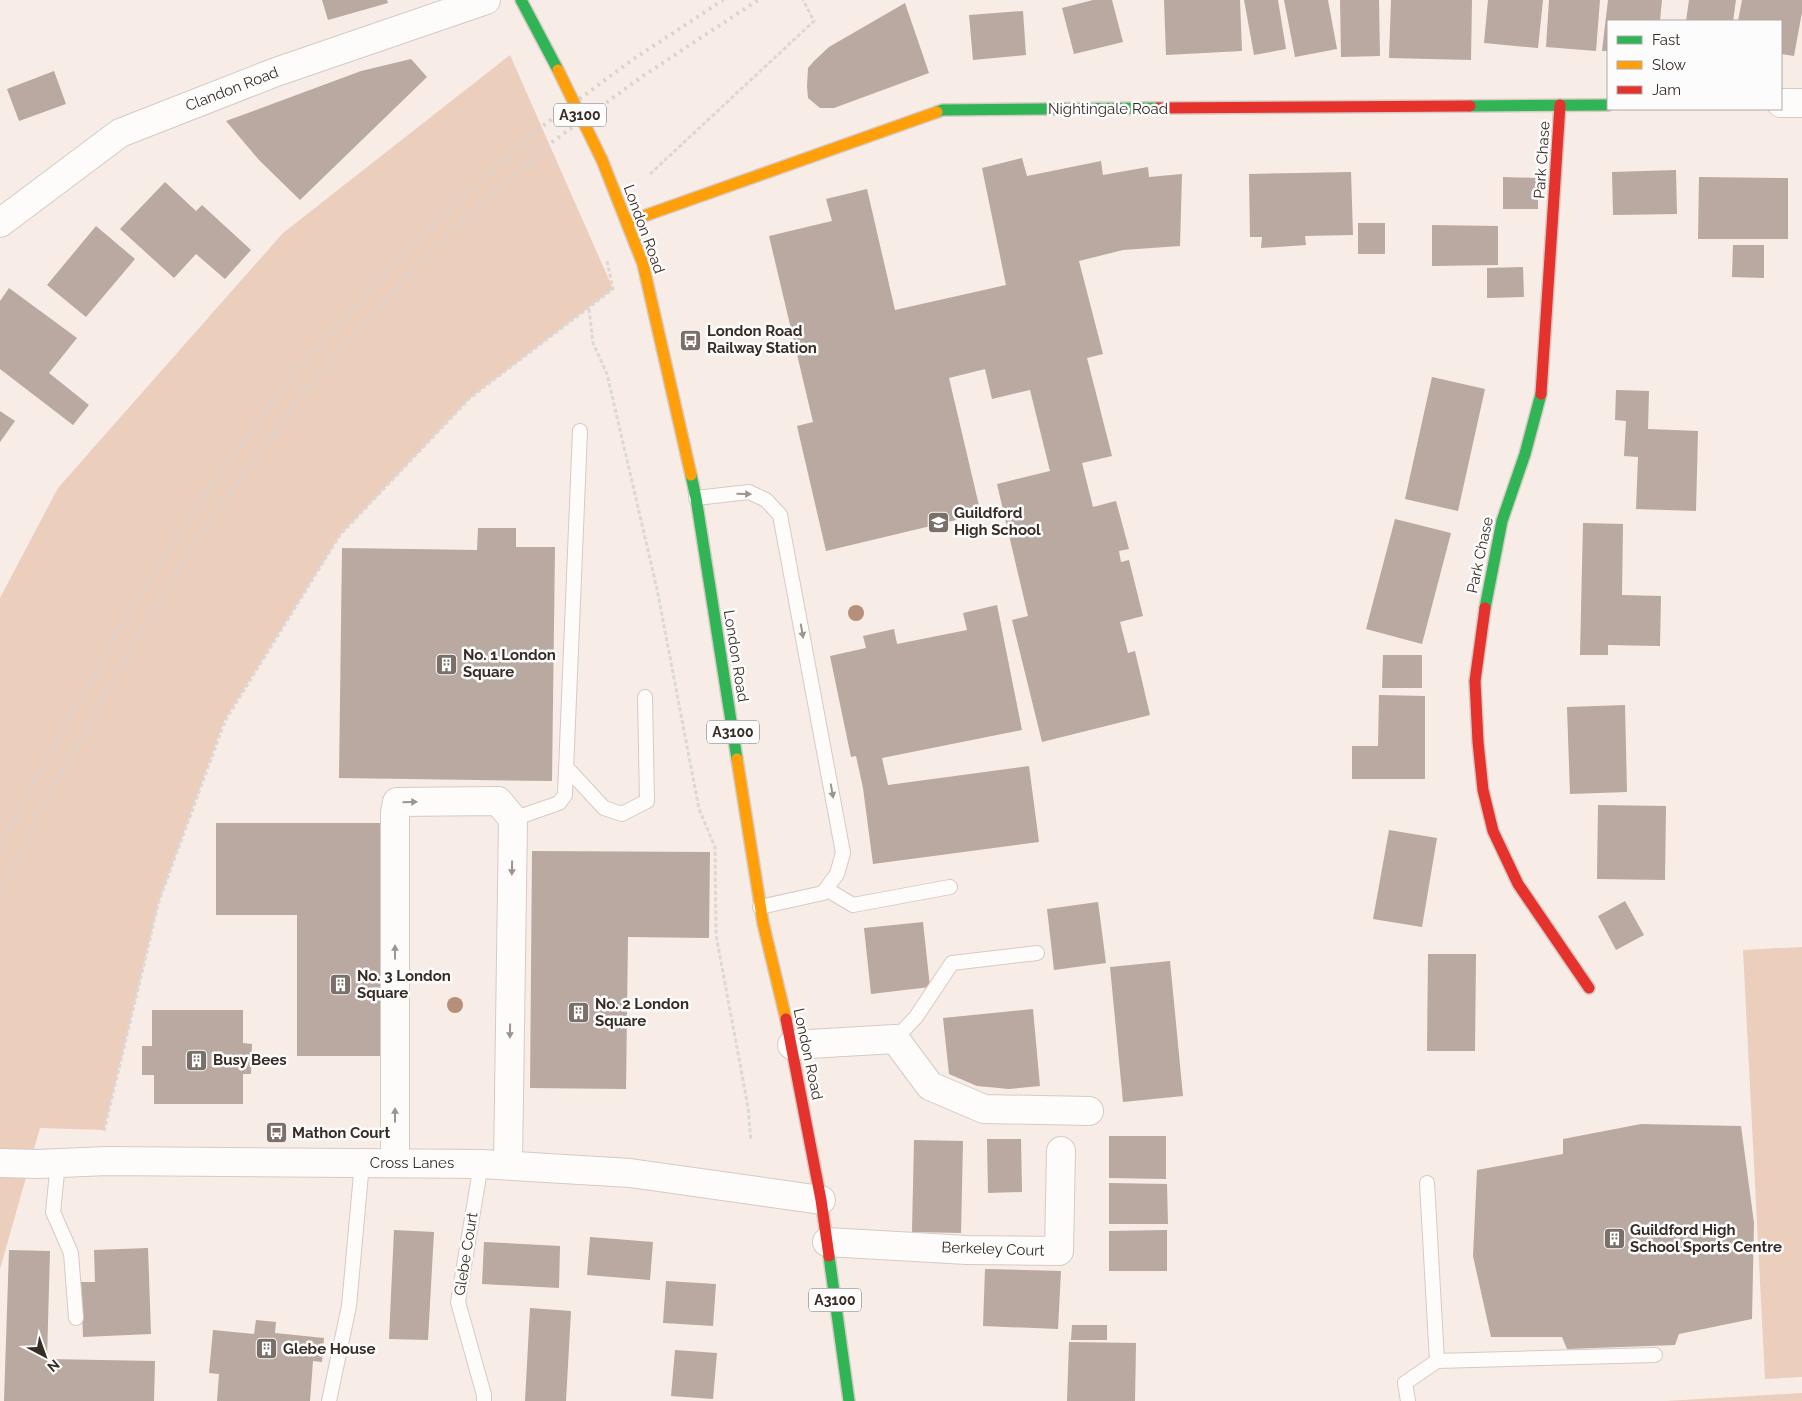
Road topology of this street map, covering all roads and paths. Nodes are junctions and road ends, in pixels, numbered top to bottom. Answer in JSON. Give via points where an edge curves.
{"nodes":[{"id":1,"x":486,"y":0,"type":"edge"},
{"id":2,"x":521,"y":0,"type":"edge"},
{"id":3,"x":803,"y":0,"type":"edge"},
{"id":4,"x":1782,"y":103,"type":"edge"},
{"id":5,"x":1802,"y":103,"type":"edge"},
{"id":6,"x":1560,"y":105,"type":"junction"},
{"id":7,"x":1607,"y":105,"type":"edge"},
{"id":8,"x":650,"y":174,"type":"dead end"},
{"id":9,"x":628,"y":222,"type":"junction"},
{"id":10,"x":0,"y":223,"type":"edge"},
{"id":11,"x":613,"y":289,"type":"dead end"},
{"id":12,"x":589,"y":308,"type":"junction"},
{"id":13,"x":580,"y":431,"type":"dead end"},
{"id":14,"x":696,"y":498,"type":"junction"},
{"id":15,"x":646,"y":697,"type":"dead end"},
{"id":16,"x":566,"y":767,"type":"junction"},
{"id":17,"x":513,"y":819,"type":"junction"},
{"id":18,"x":950,"y":887,"type":"dead end"},
{"id":19,"x":826,"y":889,"type":"junction"},
{"id":20,"x":760,"y":907,"type":"junction"},
{"id":21,"x":1037,"y":953,"type":"dead end"},
{"id":22,"x":1588,"y":988,"type":"dead end"},
{"id":23,"x":895,"y":1039,"type":"junction"},
{"id":24,"x":792,"y":1045,"type":"junction"},
{"id":25,"x":1090,"y":1111,"type":"dead end"},
{"id":26,"x":751,"y":1141,"type":"dead end"},
{"id":27,"x":1061,"y":1151,"type":"dead end"},
{"id":28,"x":107,"y":1161,"type":"junction"},
{"id":29,"x":48,"y":1163,"type":"junction"},
{"id":30,"x":362,"y":1163,"type":"junction"},
{"id":31,"x":395,"y":1163,"type":"junction"},
{"id":32,"x":0,"y":1164,"type":"edge"},
{"id":33,"x":481,"y":1164,"type":"junction"},
{"id":34,"x":508,"y":1165,"type":"junction"},
{"id":35,"x":1427,"y":1183,"type":"dead end"},
{"id":36,"x":821,"y":1200,"type":"junction"},
{"id":37,"x":827,"y":1242,"type":"junction"},
{"id":38,"x":76,"y":1318,"type":"dead end"},
{"id":39,"x":1655,"y":1355,"type":"dead end"},
{"id":40,"x":1437,"y":1361,"type":"junction"},
{"id":41,"x":329,"y":1401,"type":"edge"},
{"id":42,"x":484,"y":1401,"type":"edge"},
{"id":43,"x":849,"y":1401,"type":"edge"},
{"id":44,"x":1408,"y":1401,"type":"edge"}],
"edges":[{"from":1,"to":10,"type":"street","name":"Clandon Road","via":[[276,72],[120,134]]},
{"from":2,"to":9,"type":"street","name":"London Road","number":"A3100","bridge":true,"via":[[602,160]]},
{"from":3,"to":8,"type":"path","via":[[814,21]]},
{"from":4,"to":5,"type":"street"},
{"from":6,"to":7,"type":"street","name":"Nightingale Road"},
{"from":6,"to":9,"type":"street","name":"Nightingale Road","via":[[942,110]]},
{"from":6,"to":22,"type":"street","name":"Park Chase","via":[[1541,400],[1502,521],[1486,602],[1475,690],[1483,790],[1493,831],[1518,884]]},
{"from":9,"to":14,"type":"street","name":"London Road","number":"A3100","via":[[643,264]]},
{"from":11,"to":12,"type":"path"},
{"from":12,"to":26,"type":"path","via":[[593,343],[607,374],[657,589],[699,809],[715,847],[716,935],[748,1107]]},
{"from":12,"to":28,"type":"path","via":[[470,398],[340,535],[224,721],[159,901],[104,1130]]},
{"from":13,"to":16,"type":"lane"},
{"from":14,"to":19,"type":"lane","one_way":true,"via":[[748,492],[766,500],[780,515],[843,853],[837,874]]},
{"from":14,"to":20,"type":"street","name":"London Road","number":"A3100"},
{"from":15,"to":16,"type":"lane","via":[[647,801],[622,814],[604,808]]},
{"from":16,"to":17,"type":"lane","via":[[564,795],[559,803]]},
{"from":31,"to":17,"type":"street","one_way":true,"via":[[397,802],[498,801]]},
{"from":17,"to":34,"type":"street","one_way":true},
{"from":18,"to":19,"type":"lane","via":[[853,905]]},
{"from":19,"to":20,"type":"lane","via":[[823,893]]},
{"from":20,"to":24,"type":"street","name":"London Road","number":"A3100"},
{"from":21,"to":23,"type":"lane","via":[[952,963],[916,1017]]},
{"from":23,"to":24,"type":"street"},
{"from":23,"to":25,"type":"street","via":[[930,1086],[984,1109]]},
{"from":24,"to":36,"type":"street","name":"London Road","number":"A3100"},
{"from":27,"to":37,"type":"street","name":"Berkeley Court","via":[[1059,1251],[967,1250]]},
{"from":28,"to":29,"type":"street","name":"Cross Lanes"},
{"from":28,"to":30,"type":"street","name":"Cross Lanes"},
{"from":29,"to":32,"type":"street","name":"Cross Lanes"},
{"from":29,"to":38,"type":"lane","via":[[53,1212],[71,1253]]},
{"from":30,"to":31,"type":"street","name":"Cross Lanes"},
{"from":30,"to":41,"type":"lane","via":[[349,1306]]},
{"from":31,"to":33,"type":"street","name":"Cross Lanes"},
{"from":33,"to":34,"type":"street","name":"Cross Lanes"},
{"from":33,"to":42,"type":"lane","name":"Glebe Court","via":[[458,1302]]},
{"from":34,"to":36,"type":"street","name":"Cross Lanes","via":[[630,1173]]},
{"from":35,"to":40,"type":"lane"},
{"from":36,"to":37,"type":"street","name":"London Road","number":"A3100"},
{"from":37,"to":43,"type":"street","name":"London Road","number":"A3100"},
{"from":39,"to":40,"type":"lane"},
{"from":40,"to":44,"type":"lane","via":[[1405,1382]]}]}
